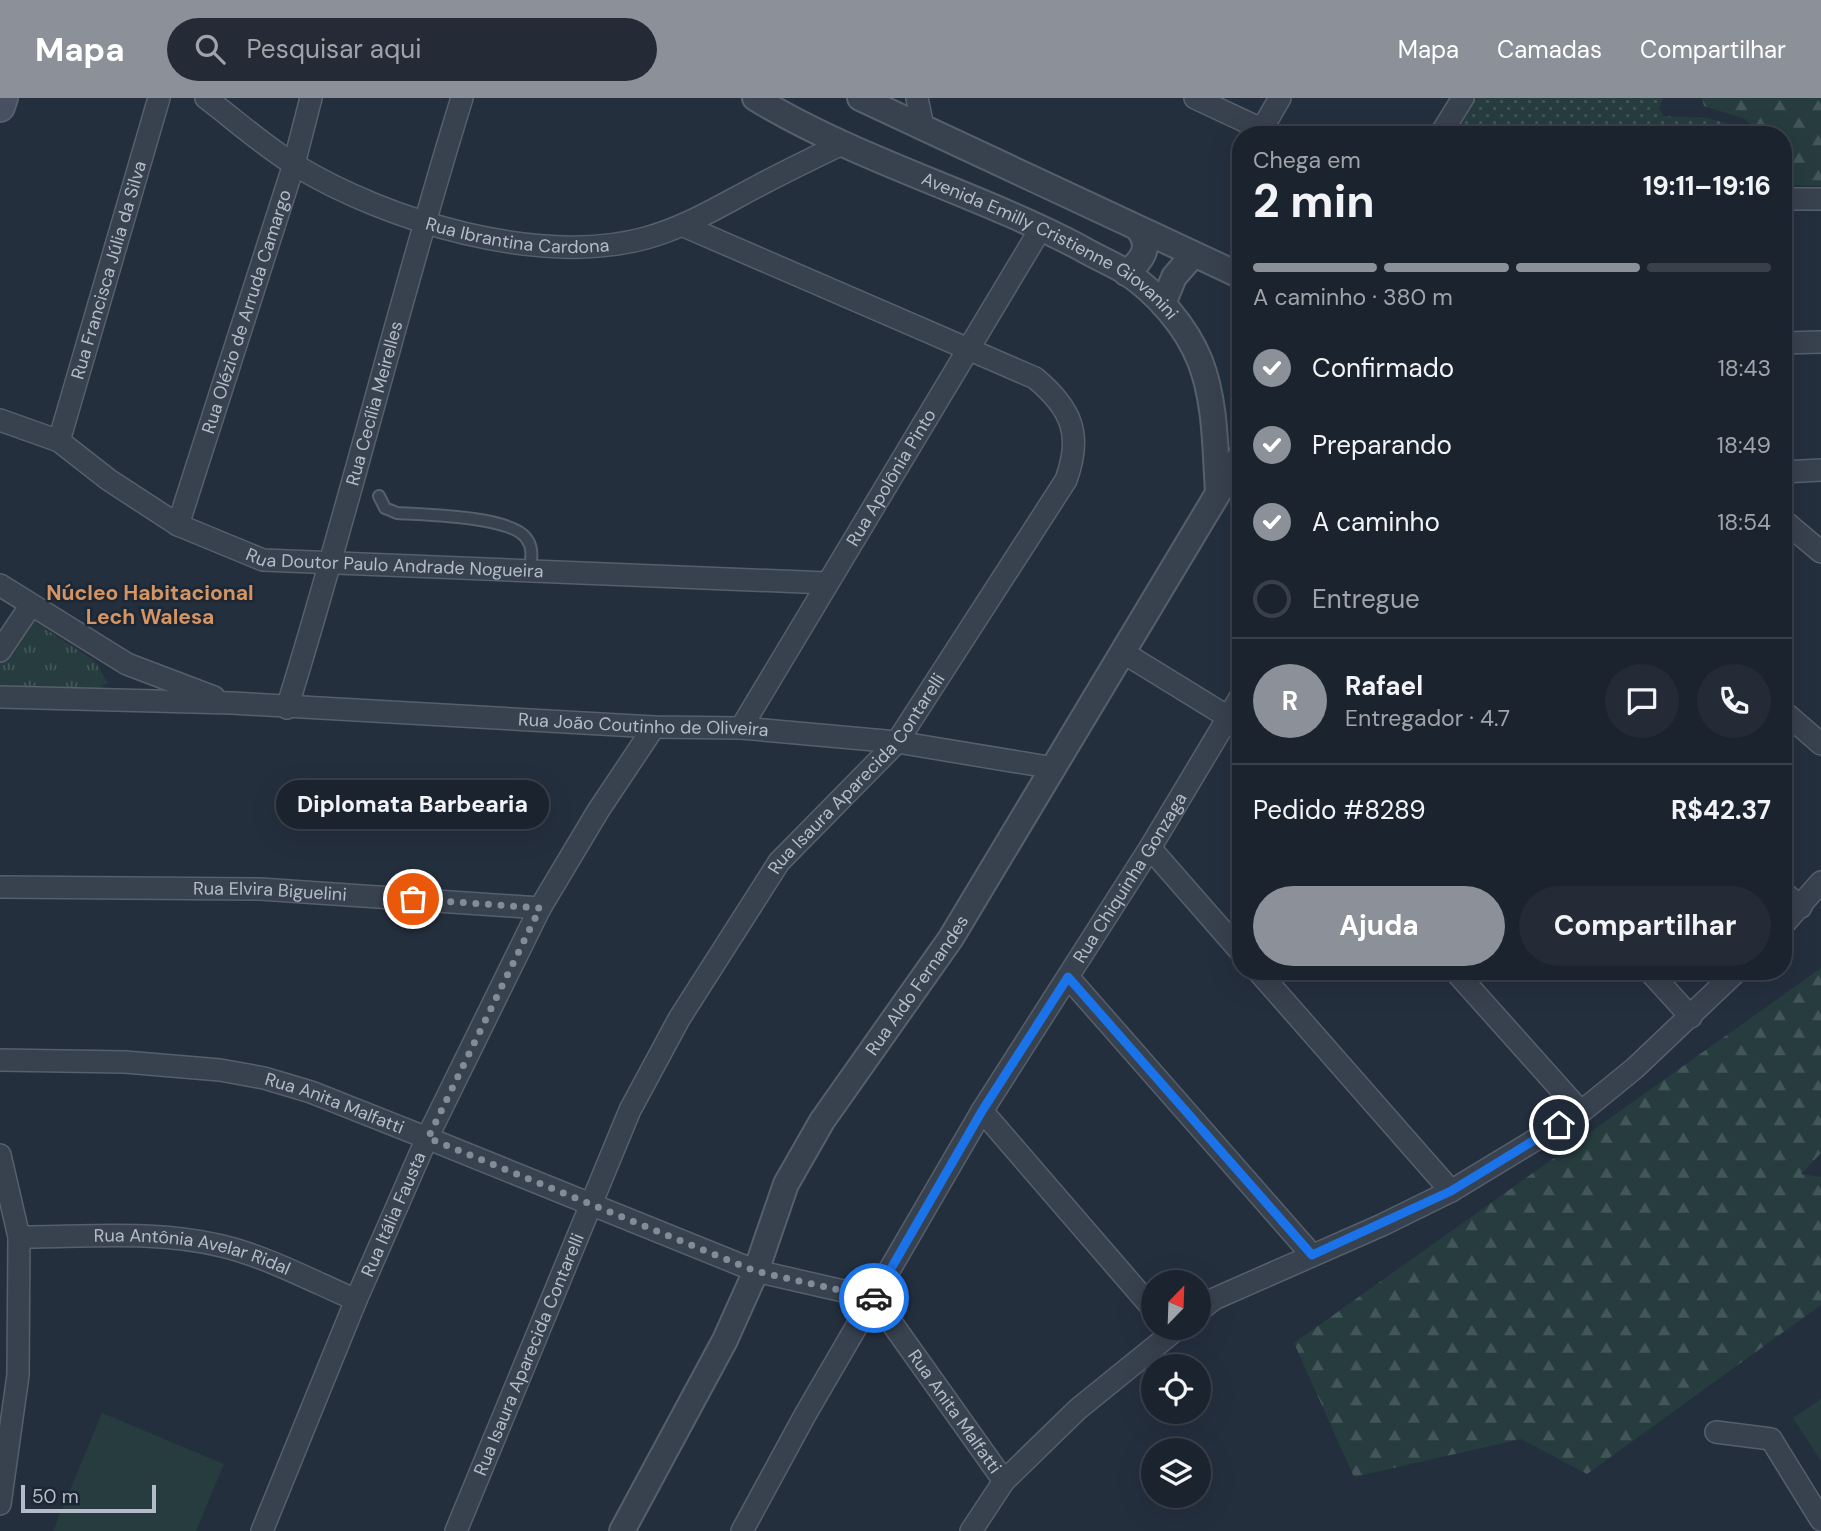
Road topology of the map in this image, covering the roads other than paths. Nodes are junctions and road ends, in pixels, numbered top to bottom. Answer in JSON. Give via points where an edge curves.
{"nodes":[{"id":1,"x":3,"y":98,"type":"edge"},
{"id":2,"x":159,"y":98,"type":"edge"},
{"id":3,"x":206,"y":98,"type":"edge"},
{"id":4,"x":311,"y":98,"type":"edge"},
{"id":5,"x":462,"y":98,"type":"edge"},
{"id":6,"x":755,"y":98,"type":"edge"},
{"id":7,"x":860,"y":98,"type":"edge"},
{"id":8,"x":917,"y":98,"type":"edge"},
{"id":9,"x":1195,"y":98,"type":"edge"},
{"id":10,"x":1280,"y":98,"type":"edge"},
{"id":11,"x":1463,"y":98,"type":"edge"},
{"id":12,"x":0,"y":107,"type":"edge"},
{"id":13,"x":1255,"y":126,"type":"edge"},
{"id":14,"x":1270,"y":126,"type":"edge"},
{"id":15,"x":1446,"y":126,"type":"edge"},
{"id":16,"x":923,"y":127,"type":"junction"},
{"id":17,"x":842,"y":144,"type":"junction"},
{"id":18,"x":294,"y":164,"type":"junction"},
{"id":19,"x":1792,"y":198,"type":"edge"},
{"id":20,"x":1821,"y":198,"type":"edge"},
{"id":21,"x":424,"y":222,"type":"junction"},
{"id":22,"x":684,"y":226,"type":"junction"},
{"id":23,"x":1041,"y":228,"type":"junction"},
{"id":24,"x":1139,"y":230,"type":"junction"},
{"id":25,"x":1193,"y":255,"type":"junction"},
{"id":26,"x":1232,"y":272,"type":"edge"},
{"id":27,"x":1126,"y":273,"type":"junction"},
{"id":28,"x":1163,"y":304,"type":"junction"},
{"id":29,"x":1821,"y":342,"type":"edge"},
{"id":30,"x":1792,"y":344,"type":"edge"},
{"id":31,"x":971,"y":349,"type":"junction"},
{"id":32,"x":0,"y":421,"type":"edge"},
{"id":33,"x":59,"y":441,"type":"junction"},
{"id":34,"x":1232,"y":469,"type":"edge"},
{"id":35,"x":1821,"y":470,"type":"edge"},
{"id":36,"x":1792,"y":472,"type":"edge"},
{"id":37,"x":1218,"y":492,"type":"junction"},
{"id":38,"x":379,"y":496,"type":"dead end"},
{"id":39,"x":178,"y":525,"type":"junction"},
{"id":40,"x":1792,"y":528,"type":"edge"},
{"id":41,"x":1821,"y":552,"type":"edge"},
{"id":42,"x":332,"y":564,"type":"junction"},
{"id":43,"x":530,"y":570,"type":"junction"},
{"id":44,"x":828,"y":583,"type":"junction"},
{"id":45,"x":0,"y":585,"type":"edge"},
{"id":46,"x":31,"y":604,"type":"junction"},
{"id":47,"x":0,"y":651,"type":"edge"},
{"id":48,"x":1124,"y":653,"type":"junction"},
{"id":49,"x":127,"y":664,"type":"junction"},
{"id":50,"x":0,"y":697,"type":"edge"},
{"id":51,"x":109,"y":700,"type":"junction"},
{"id":52,"x":232,"y":703,"type":"junction"},
{"id":53,"x":287,"y":708,"type":"junction"},
{"id":54,"x":1792,"y":719,"type":"edge"},
{"id":55,"x":1232,"y":723,"type":"edge"},
{"id":56,"x":654,"y":727,"type":"junction"},
{"id":57,"x":1232,"y":727,"type":"edge"},
{"id":58,"x":741,"y":728,"type":"junction"},
{"id":59,"x":897,"y":742,"type":"junction"},
{"id":60,"x":1821,"y":744,"type":"edge"},
{"id":61,"x":1054,"y":768,"type":"junction"},
{"id":62,"x":1150,"y":848,"type":"junction"},
{"id":63,"x":1821,"y":882,"type":"edge"},
{"id":64,"x":0,"y":887,"type":"edge"},
{"id":65,"x":1792,"y":900,"type":"edge"},
{"id":66,"x":1801,"y":907,"type":"junction"},
{"id":67,"x":540,"y":908,"type":"junction"},
{"id":68,"x":1792,"y":916,"type":"edge"},
{"id":69,"x":1232,"y":942,"type":"edge"},
{"id":70,"x":1068,"y":977,"type":"junction"},
{"id":71,"x":1266,"y":980,"type":"edge"},
{"id":72,"x":1463,"y":980,"type":"edge"},
{"id":73,"x":1657,"y":980,"type":"edge"},
{"id":74,"x":1728,"y":980,"type":"edge"},
{"id":75,"x":1691,"y":1017,"type":"junction"},
{"id":76,"x":0,"y":1060,"type":"edge"},
{"id":77,"x":982,"y":1111,"type":"junction"},
{"id":78,"x":1581,"y":1112,"type":"junction"},
{"id":79,"x":428,"y":1138,"type":"junction"},
{"id":80,"x":0,"y":1155,"type":"edge"},
{"id":81,"x":1451,"y":1191,"type":"junction"},
{"id":82,"x":591,"y":1206,"type":"junction"},
{"id":83,"x":19,"y":1237,"type":"junction"},
{"id":84,"x":1312,"y":1255,"type":"junction"},
{"id":85,"x":755,"y":1271,"type":"junction"},
{"id":86,"x":1141,"y":1295,"type":"edge"},
{"id":87,"x":874,"y":1298,"type":"junction"},
{"id":88,"x":356,"y":1300,"type":"junction"},
{"id":89,"x":1211,"y":1301,"type":"edge"},
{"id":90,"x":1162,"y":1340,"type":"edge"},
{"id":91,"x":1716,"y":1432,"type":"dead end"},
{"id":92,"x":1004,"y":1481,"type":"junction"},
{"id":93,"x":0,"y":1504,"type":"edge"},
{"id":94,"x":1821,"y":1520,"type":"edge"},
{"id":95,"x":262,"y":1531,"type":"edge"},
{"id":96,"x":456,"y":1531,"type":"edge"},
{"id":97,"x":622,"y":1531,"type":"edge"},
{"id":98,"x":743,"y":1531,"type":"edge"},
{"id":99,"x":971,"y":1531,"type":"edge"}],
"edges":[{"from":1,"to":12,"type":"main road"},
{"from":2,"to":33,"type":"street","name":"Rua Francisca Júlia da Silva"},
{"from":3,"to":18,"type":"street","name":"Rua Ibrantina Cardona"},
{"from":4,"to":18,"type":"street","name":"Rua Olézio de Arruda Camargo"},
{"from":5,"to":21,"type":"street","name":"Rua Cecília Meirelles"},
{"from":6,"to":17,"type":"street","name":"Avenida Emilly Cristienne Giovanini"},
{"from":7,"to":16,"type":"street"},
{"from":8,"to":16,"type":"street"},
{"from":9,"to":13,"type":"street"},
{"from":10,"to":14,"type":"street"},
{"from":11,"to":15,"type":"street"},
{"from":16,"to":24,"type":"street"},
{"from":17,"to":22,"type":"street","name":"Rua Ibrantina Cardona"},
{"from":17,"to":23,"type":"street","name":"Avenida Emilly Cristienne Giovanini"},
{"from":18,"to":21,"type":"street","name":"Rua Ibrantina Cardona","via":[[356,197]]},
{"from":18,"to":39,"type":"street","name":"Rua Olézio de Arruda Camargo"},
{"from":19,"to":20,"type":"street"},
{"from":21,"to":22,"type":"street","name":"Rua Ibrantina Cardona","via":[[555,246],[620,244]]},
{"from":21,"to":42,"type":"street","name":"Rua Cecília Meirelles"},
{"from":22,"to":31,"type":"street","name":"Rua Isaura Aparecida Contarelli"},
{"from":23,"to":27,"type":"street","name":"Avenida Emilly Cristienne Giovanini"},
{"from":23,"to":31,"type":"street","name":"Rua Apolônia Pinto"},
{"from":24,"to":25,"type":"street"},
{"from":24,"to":27,"type":"street","via":[[1146,249]]},
{"from":25,"to":26,"type":"street"},
{"from":25,"to":28,"type":"street","via":[[1174,277]]},
{"from":27,"to":28,"type":"street","name":"Avenida Emilly Cristienne Giovanini"},
{"from":28,"to":37,"type":"street","name":"Avenida Emilly Cristienne Giovanini","via":[[1200,360],[1210,398]]},
{"from":29,"to":30,"type":"street"},
{"from":31,"to":44,"type":"street","name":"Rua Apolônia Pinto"},
{"from":31,"to":59,"type":"street","name":"Rua Isaura Aparecida Contarelli","via":[[1035,378],[1052,393],[1072,422],[1074,459],[1066,480]]},
{"from":32,"to":33,"type":"street","name":"Rua Doutor Paulo Andrade Nogueira"},
{"from":33,"to":39,"type":"street","name":"Rua Doutor Paulo Andrade Nogueira"},
{"from":34,"to":37,"type":"street","name":"Rua Aldo Fernandes"},
{"from":35,"to":36,"type":"street"},
{"from":37,"to":48,"type":"street","name":"Rua Aldo Fernandes"},
{"from":38,"to":43,"type":"lane","via":[[385,508],[397,513],[487,522],[523,534],[532,549]]},
{"from":39,"to":42,"type":"street","name":"Rua Doutor Paulo Andrade Nogueira","via":[[263,560]]},
{"from":40,"to":41,"type":"street"},
{"from":42,"to":43,"type":"street","name":"Rua Doutor Paulo Andrade Nogueira"},
{"from":42,"to":53,"type":"street","name":"Rua Cecília Meirelles"},
{"from":43,"to":44,"type":"street","name":"Rua Doutor Paulo Andrade Nogueira"},
{"from":44,"to":58,"type":"street","name":"Rua Apolônia Pinto"},
{"from":45,"to":46,"type":"street"},
{"from":46,"to":47,"type":"street"},
{"from":46,"to":49,"type":"street"},
{"from":48,"to":55,"type":"street"},
{"from":48,"to":61,"type":"street","name":"Rua Aldo Fernandes"},
{"from":49,"to":51,"type":"street","via":[[122,682]]},
{"from":49,"to":52,"type":"street"},
{"from":50,"to":51,"type":"street"},
{"from":51,"to":52,"type":"street"},
{"from":52,"to":53,"type":"street","name":"Rua João Coutinho de Oliveira"},
{"from":53,"to":56,"type":"street","name":"Rua João Coutinho de Oliveira"},
{"from":54,"to":60,"type":"street"},
{"from":56,"to":58,"type":"street","name":"Rua João Coutinho de Oliveira"},
{"from":56,"to":67,"type":"street","name":"Rua Itália Fausta"},
{"from":57,"to":62,"type":"street","name":"Rua Chiquinha Gonzaga"},
{"from":58,"to":59,"type":"street","name":"Rua João Coutinho de Oliveira"},
{"from":59,"to":61,"type":"street","name":"Rua João Coutinho de Oliveira"},
{"from":59,"to":82,"type":"street","name":"Rua Isaura Aparecida Contarelli","via":[[772,873],[679,1019],[630,1110]]},
{"from":61,"to":85,"type":"street","name":"Rua Aldo Fernandes","via":[[951,937],[822,1121],[786,1184]]},
{"from":62,"to":69,"type":"street"},
{"from":62,"to":70,"type":"street","name":"Rua Chiquinha Gonzaga"},
{"from":63,"to":66,"type":"street"},
{"from":64,"to":67,"type":"street","name":"Rua Elvira Biguelini","via":[[260,888]]},
{"from":65,"to":66,"type":"street"},
{"from":66,"to":68,"type":"street"},
{"from":67,"to":79,"type":"street","name":"Rua Itália Fausta"},
{"from":70,"to":77,"type":"street","name":"Rua Chiquinha Gonzaga"},
{"from":70,"to":84,"type":"street"},
{"from":71,"to":81,"type":"street"},
{"from":72,"to":78,"type":"street"},
{"from":73,"to":75,"type":"street"},
{"from":74,"to":75,"type":"street"},
{"from":75,"to":78,"type":"street"},
{"from":76,"to":79,"type":"street","name":"Rua Anita Malfatti","via":[[125,1062],[264,1078]]},
{"from":77,"to":86,"type":"street"},
{"from":77,"to":87,"type":"street","name":"Rua Chiquinha Gonzaga"},
{"from":78,"to":81,"type":"street"},
{"from":79,"to":82,"type":"street","name":"Rua Anita Malfatti"},
{"from":79,"to":88,"type":"street","name":"Rua Itália Fausta"},
{"from":80,"to":83,"type":"street"},
{"from":81,"to":84,"type":"street"},
{"from":82,"to":85,"type":"street","name":"Rua Anita Malfatti"},
{"from":82,"to":96,"type":"street","name":"Rua Isaura Aparecida Contarelli"},
{"from":83,"to":88,"type":"street","name":"Rua Antônia Avelar Ridal","via":[[143,1236],[222,1246],[257,1256]]},
{"from":83,"to":93,"type":"street","via":[[18,1375]]},
{"from":84,"to":89,"type":"street"},
{"from":85,"to":87,"type":"street","name":"Rua Anita Malfatti"},
{"from":85,"to":97,"type":"street","name":"Rua Aldo Fernandes"},
{"from":87,"to":92,"type":"street","name":"Rua Anita Malfatti"},
{"from":87,"to":98,"type":"street","name":"Rua Chiquinha Gonzaga"},
{"from":88,"to":95,"type":"street","name":"Rua Itália Fausta"},
{"from":90,"to":92,"type":"street","via":[[1078,1409]]},
{"from":91,"to":94,"type":"street","via":[[1771,1439]]},
{"from":92,"to":99,"type":"street"}]}
